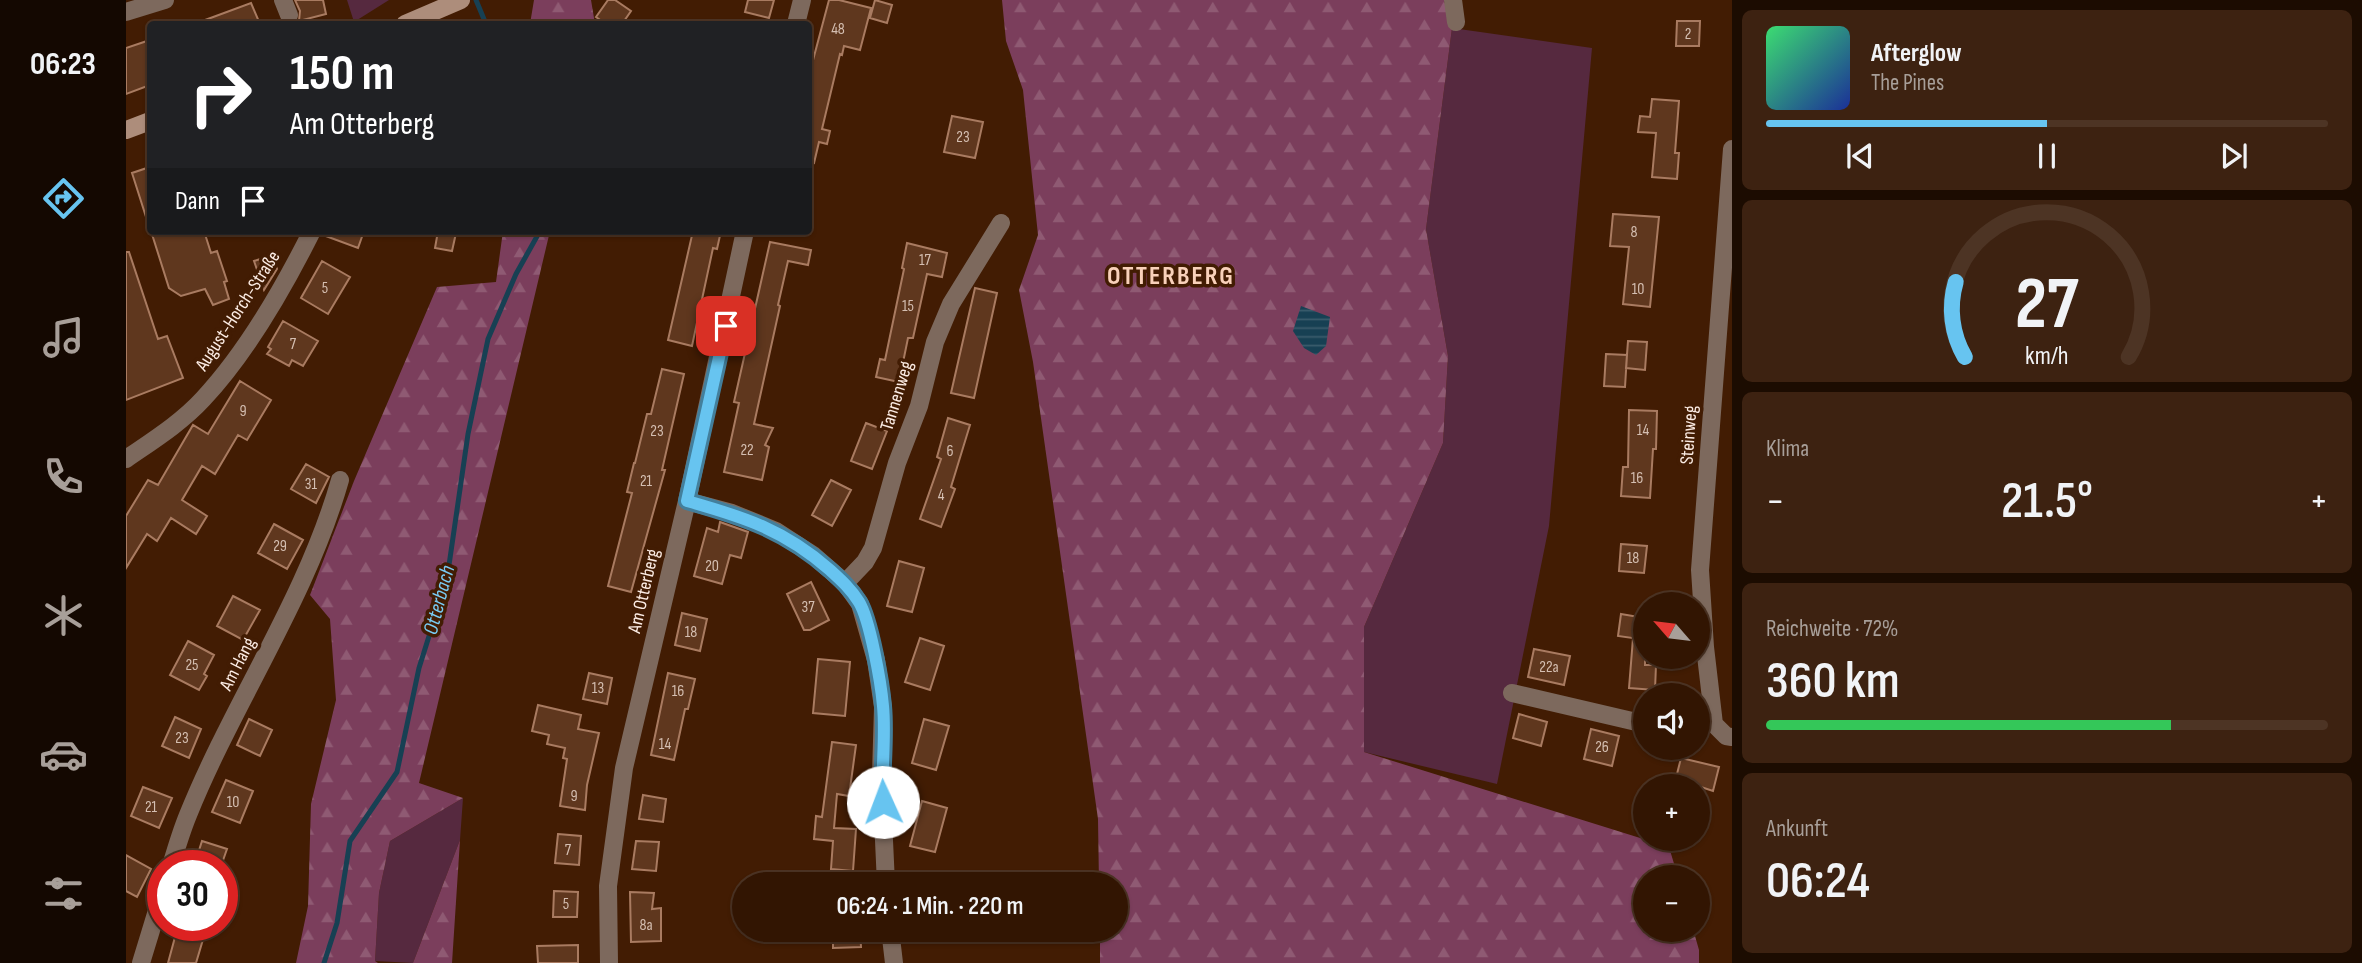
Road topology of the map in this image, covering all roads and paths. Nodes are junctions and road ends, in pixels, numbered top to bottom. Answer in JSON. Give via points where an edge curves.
{"nodes":[{"id":1,"x":165,"y":0,"type":"edge"},
{"id":2,"x":802,"y":0,"type":"edge"},
{"id":3,"x":1453,"y":0,"type":"edge"},
{"id":4,"x":456,"y":3,"type":"edge"},
{"id":5,"x":126,"y":12,"type":"edge"},
{"id":6,"x":412,"y":21,"type":"edge"},
{"id":7,"x":797,"y":21,"type":"edge"},
{"id":8,"x":1456,"y":22,"type":"dead end"},
{"id":9,"x":147,"y":122,"type":"edge"},
{"id":10,"x":126,"y":130,"type":"edge"},
{"id":11,"x":1732,"y":149,"type":"edge"},
{"id":12,"x":1001,"y":223,"type":"dead end"},
{"id":13,"x":310,"y":235,"type":"edge"},
{"id":14,"x":745,"y":235,"type":"edge"},
{"id":15,"x":126,"y":459,"type":"edge"},
{"id":16,"x":340,"y":480,"type":"dead end"},
{"id":17,"x":687,"y":501,"type":"junction"},
{"id":18,"x":845,"y":583,"type":"junction"},
{"id":19,"x":1705,"y":683,"type":"edge"},
{"id":20,"x":1512,"y":693,"type":"dead end"},
{"id":21,"x":1633,"y":721,"type":"edge"},
{"id":22,"x":1710,"y":728,"type":"edge"},
{"id":23,"x":1732,"y":737,"type":"edge"},
{"id":24,"x":176,"y":850,"type":"edge"},
{"id":25,"x":885,"y":872,"type":"edge"},
{"id":26,"x":148,"y":941,"type":"edge"},
{"id":27,"x":892,"y":942,"type":"edge"},
{"id":28,"x":141,"y":963,"type":"edge"},
{"id":29,"x":609,"y":963,"type":"edge"},
{"id":30,"x":894,"y":963,"type":"edge"}],
"edges":[{"from":1,"to":5,"type":"street"},
{"from":2,"to":7,"type":"street"},
{"from":3,"to":8,"type":"street"},
{"from":4,"to":6,"type":"main road"},
{"from":9,"to":10,"type":"main road"},
{"from":11,"to":19,"type":"street","name":"Steinweg","via":[[1700,570]]},
{"from":12,"to":18,"type":"street","name":"Tannenweg","via":[[951,304],[935,342],[873,548]]},
{"from":13,"to":15,"type":"street","name":"August-Horch-Straße","via":[[274,301],[228,370],[201,401]]},
{"from":14,"to":17,"type":"street","name":"Am Otterberg"},
{"from":16,"to":24,"type":"street","name":"Am Hang","via":[[298,593],[187,816]]},
{"from":17,"to":18,"type":"street","via":[[776,531]]},
{"from":17,"to":29,"type":"street","name":"Am Otterberg","via":[[624,768],[607,886]]},
{"from":18,"to":25,"type":"street","via":[[860,604],[883,707]]},
{"from":20,"to":21,"type":"street"},
{"from":22,"to":23,"type":"street","name":"Steinweg"},
{"from":26,"to":28,"type":"street"},
{"from":27,"to":30,"type":"street"}]}
